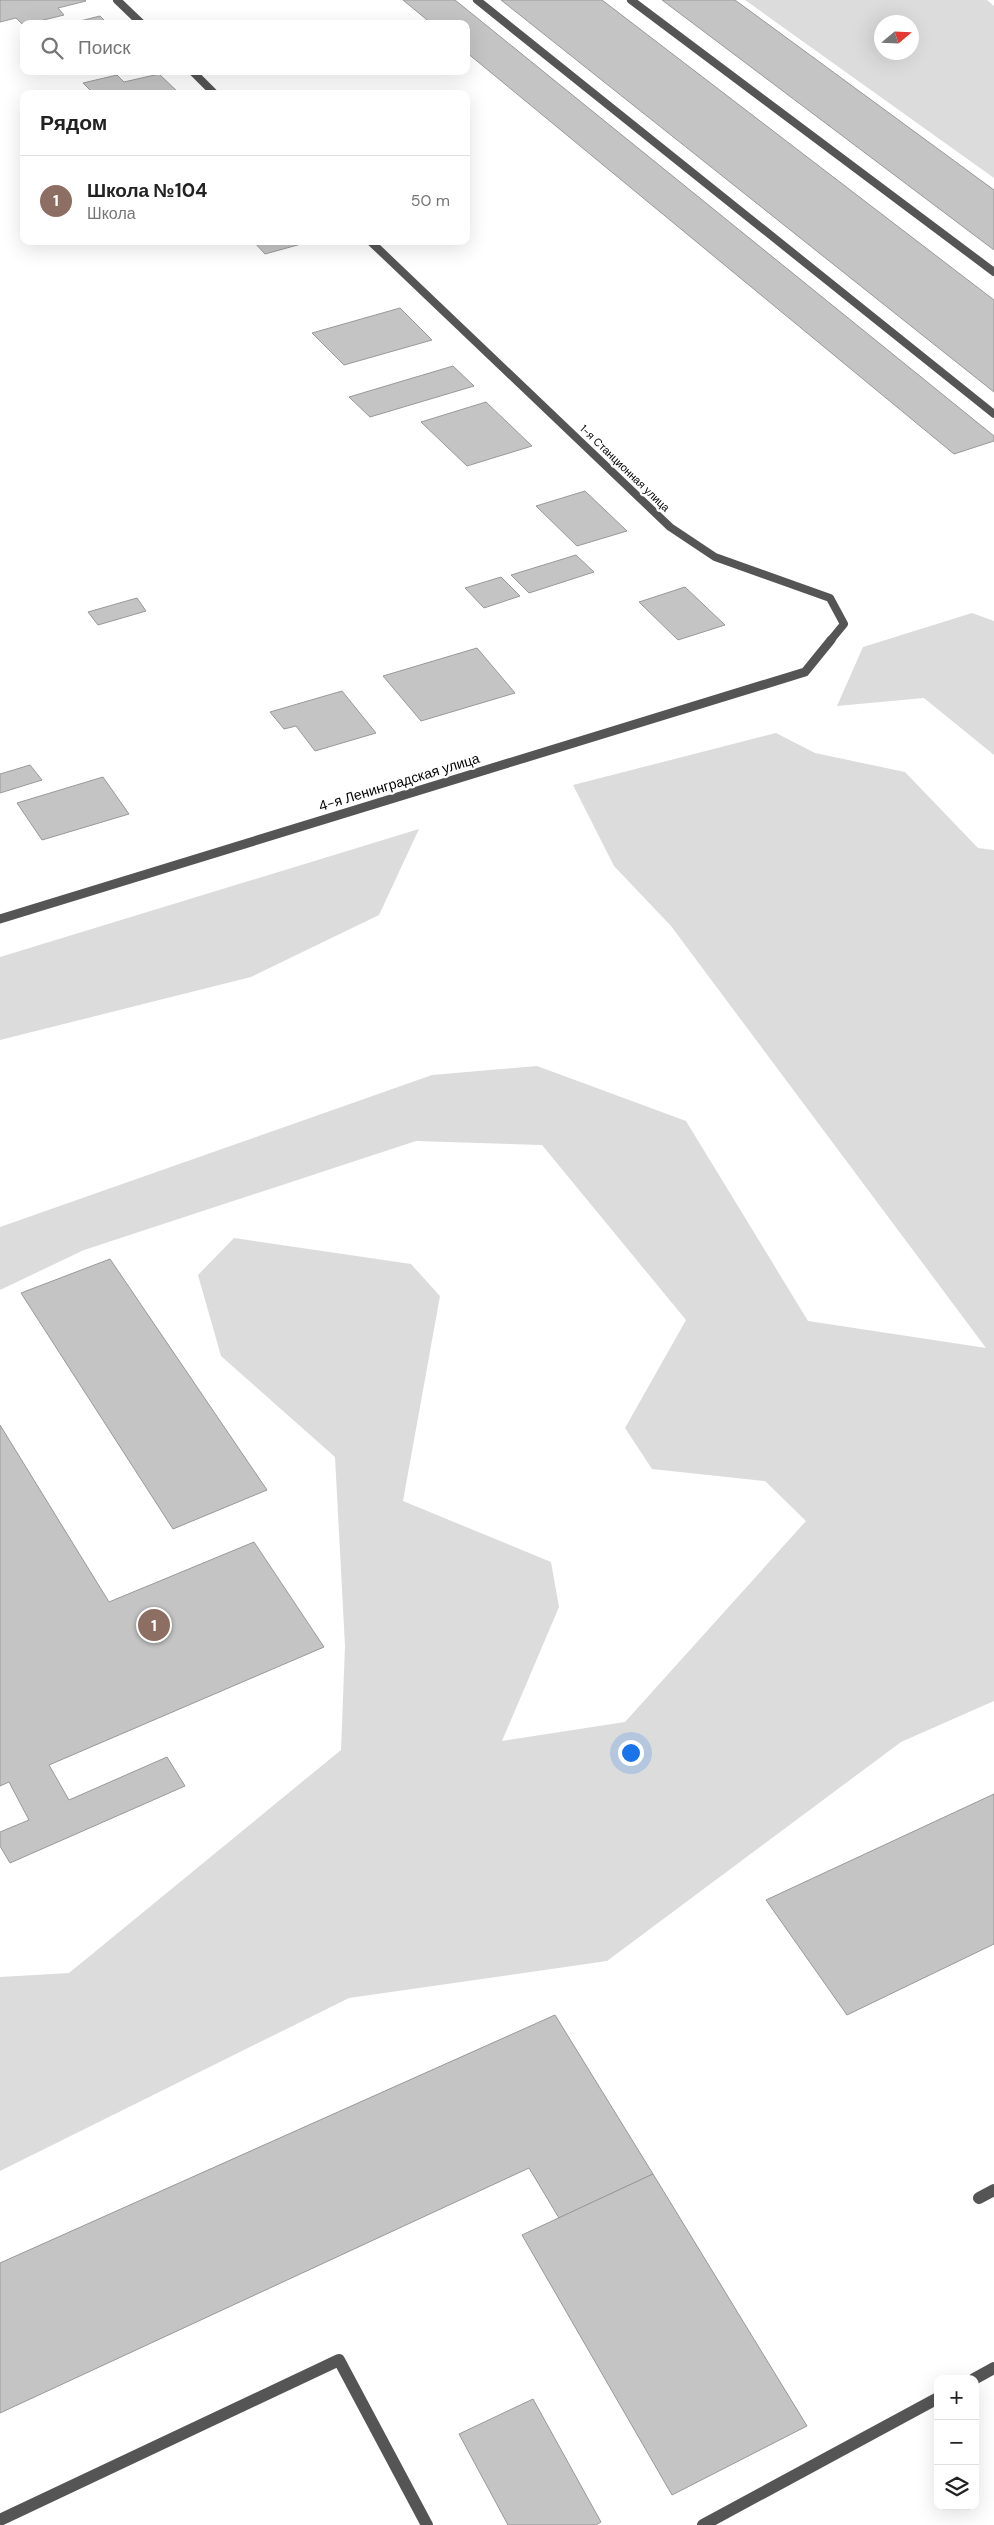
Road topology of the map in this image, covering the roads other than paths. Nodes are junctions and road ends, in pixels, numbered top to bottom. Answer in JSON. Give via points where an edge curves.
{"nodes":[{"id":1,"x":117,"y":0,"type":"edge"},
{"id":2,"x":477,"y":0,"type":"edge"},
{"id":3,"x":630,"y":0,"type":"edge"},
{"id":4,"x":138,"y":20,"type":"edge"},
{"id":5,"x":196,"y":75,"type":"edge"},
{"id":6,"x":211,"y":90,"type":"edge"},
{"id":7,"x":374,"y":245,"type":"edge"},
{"id":8,"x":994,"y":272,"type":"edge"},
{"id":9,"x":994,"y":414,"type":"edge"},
{"id":10,"x":805,"y":672,"type":"joint"},
{"id":11,"x":0,"y":919,"type":"edge"},
{"id":12,"x":994,"y":2190,"type":"edge"},
{"id":13,"x":979,"y":2198,"type":"dead end"},
{"id":14,"x":994,"y":2368,"type":"edge"},
{"id":15,"x":979,"y":2376,"type":"edge"},
{"id":16,"x":934,"y":2400,"type":"edge"},
{"id":17,"x":0,"y":2520,"type":"edge"},
{"id":18,"x":427,"y":2525,"type":"edge"},
{"id":19,"x":703,"y":2525,"type":"edge"}],
"edges":[{"from":1,"to":4,"type":"street"},
{"from":2,"to":9,"type":"street"},
{"from":3,"to":8,"type":"street"},
{"from":5,"to":6,"type":"street"},
{"from":7,"to":10,"type":"street","name":"1-я Станционная улица","via":[[670,526],[715,556],[830,598],[844,624]]},
{"from":10,"to":11,"type":"street","name":"4-я Ленинградская улица"},
{"from":12,"to":13,"type":"street"},
{"from":14,"to":15,"type":"street"},
{"from":16,"to":19,"type":"street"},
{"from":17,"to":18,"type":"street","via":[[339,2360]]}]}
